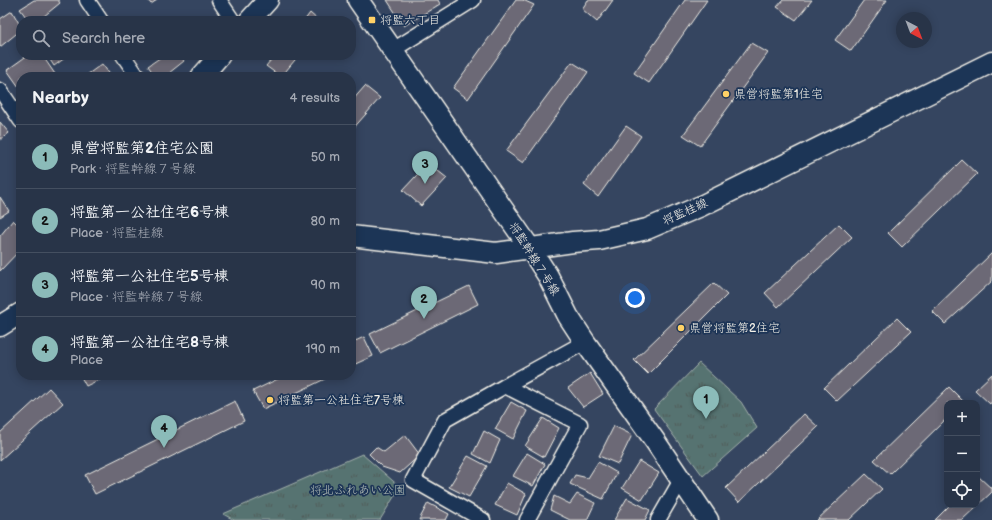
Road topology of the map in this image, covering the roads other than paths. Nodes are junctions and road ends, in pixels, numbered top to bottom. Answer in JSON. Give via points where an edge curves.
{"nodes":[{"id":1,"x":87,"y":0,"type":"edge"},
{"id":2,"x":219,"y":0,"type":"edge"},
{"id":3,"x":268,"y":0,"type":"edge"},
{"id":4,"x":358,"y":0,"type":"edge"},
{"id":5,"x":473,"y":0,"type":"edge"},
{"id":6,"x":98,"y":16,"type":"edge"},
{"id":7,"x":230,"y":16,"type":"edge"},
{"id":8,"x":254,"y":16,"type":"edge"},
{"id":9,"x":392,"y":50,"type":"junction"},
{"id":10,"x":126,"y":60,"type":"edge"},
{"id":11,"x":216,"y":60,"type":"edge"},
{"id":12,"x":992,"y":62,"type":"edge"},
{"id":13,"x":135,"y":72,"type":"edge"},
{"id":14,"x":205,"y":72,"type":"edge"},
{"id":15,"x":0,"y":90,"type":"edge"},
{"id":16,"x":16,"y":114,"type":"edge"},
{"id":17,"x":356,"y":237,"type":"edge"},
{"id":18,"x":530,"y":248,"type":"junction"},
{"id":19,"x":585,"y":342,"type":"junction"},
{"id":20,"x":505,"y":386,"type":"junction"},
{"id":21,"x":681,"y":480,"type":"junction"},
{"id":22,"x":483,"y":520,"type":"edge"},
{"id":23,"x":527,"y":520,"type":"edge"},
{"id":24,"x":658,"y":520,"type":"edge"},
{"id":25,"x":708,"y":520,"type":"edge"}],
"edges":[{"from":1,"to":6,"type":"street"},
{"from":2,"to":7,"type":"street"},
{"from":3,"to":8,"type":"street"},
{"from":4,"to":9,"type":"street","name":"将監幹線７号線"},
{"from":5,"to":9,"type":"street"},
{"from":9,"to":18,"type":"street","name":"将監幹線７号線"},
{"from":10,"to":13,"type":"street"},
{"from":11,"to":14,"type":"street"},
{"from":12,"to":18,"type":"street","name":"将監桂線","via":[[701,206],[646,229],[599,240]]},
{"from":15,"to":16,"type":"street"},
{"from":17,"to":18,"type":"street","name":"将監桂線","via":[[496,253]]},
{"from":18,"to":19,"type":"street","name":"将監幹線７号線"},
{"from":19,"to":20,"type":"street"},
{"from":19,"to":21,"type":"street","name":"将監幹線７号線"},
{"from":20,"to":22,"type":"street","via":[[445,420],[413,480]]},
{"from":20,"to":23,"type":"street","via":[[580,424]]},
{"from":21,"to":24,"type":"street"},
{"from":21,"to":25,"type":"street","name":"将監幹線７号線"}]}
